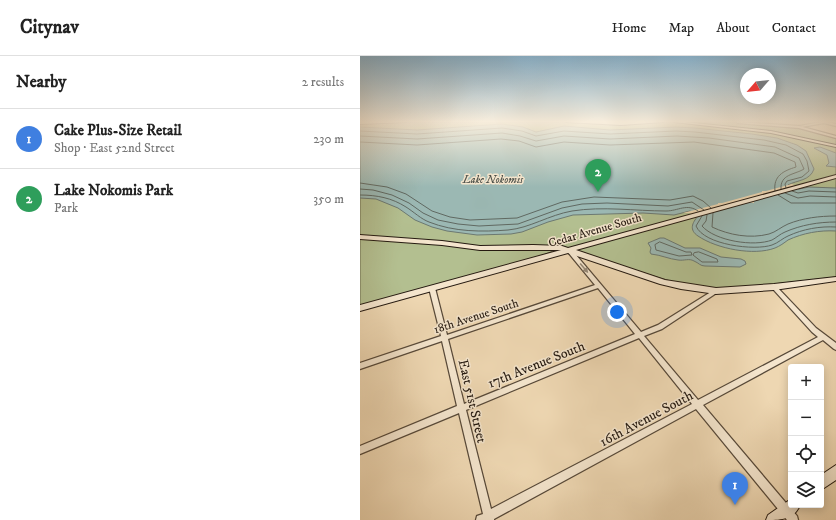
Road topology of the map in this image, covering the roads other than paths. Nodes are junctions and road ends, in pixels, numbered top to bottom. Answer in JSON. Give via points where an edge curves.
{"nodes":[{"id":1,"x":836,"y":176,"type":"edge"},
{"id":2,"x":360,"y":237,"type":"edge"},
{"id":3,"x":569,"y":250,"type":"junction"},
{"id":4,"x":836,"y":279,"type":"edge"},
{"id":5,"x":599,"y":286,"type":"junction"},
{"id":6,"x":774,"y":286,"type":"junction"},
{"id":7,"x":432,"y":288,"type":"junction"},
{"id":8,"x":716,"y":291,"type":"junction"},
{"id":9,"x":360,"y":308,"type":"edge"},
{"id":10,"x":640,"y":336,"type":"junction"},
{"id":11,"x":445,"y":338,"type":"junction"},
{"id":12,"x":822,"y":338,"type":"junction"},
{"id":13,"x":836,"y":347,"type":"edge"},
{"id":14,"x":360,"y":366,"type":"edge"},
{"id":15,"x":698,"y":405,"type":"junction"},
{"id":16,"x":462,"y":408,"type":"junction"},
{"id":17,"x":360,"y":450,"type":"edge"},
{"id":18,"x":836,"y":472,"type":"edge"},
{"id":19,"x":824,"y":481,"type":"edge"},
{"id":20,"x":790,"y":512,"type":"edge"},
{"id":21,"x":486,"y":519,"type":"edge"},
{"id":22,"x":773,"y":520,"type":"edge"}],
"edges":[{"from":1,"to":3,"type":"street","name":"Cedar Avenue South"},
{"from":2,"to":3,"type":"street","via":[[480,248],[542,247]]},
{"from":3,"to":5,"type":"street","one_way":true},
{"from":3,"to":7,"type":"street","name":"Cedar Avenue South"},
{"from":3,"to":8,"type":"street","via":[[663,282]]},
{"from":4,"to":6,"type":"street"},
{"from":5,"to":10,"type":"street"},
{"from":5,"to":11,"type":"street","name":"18th Avenue South"},
{"from":6,"to":8,"type":"street"},
{"from":6,"to":12,"type":"street"},
{"from":7,"to":9,"type":"street","name":"Cedar Avenue South"},
{"from":7,"to":11,"type":"street","name":"East 51st Street"},
{"from":8,"to":10,"type":"street","name":"17th Avenue South","via":[[660,327]]},
{"from":10,"to":15,"type":"street"},
{"from":10,"to":16,"type":"street","name":"17th Avenue South"},
{"from":11,"to":14,"type":"street","name":"18th Avenue South"},
{"from":11,"to":16,"type":"street","name":"East 51st Street"},
{"from":12,"to":13,"type":"street"},
{"from":12,"to":15,"type":"street","name":"16th Avenue South"},
{"from":15,"to":20,"type":"street"},
{"from":15,"to":21,"type":"street","name":"16th Avenue South"},
{"from":16,"to":17,"type":"street","name":"17th Avenue South"},
{"from":16,"to":21,"type":"street","name":"East 51st Street"},
{"from":18,"to":19,"type":"street"},
{"from":20,"to":22,"type":"street"}]}
